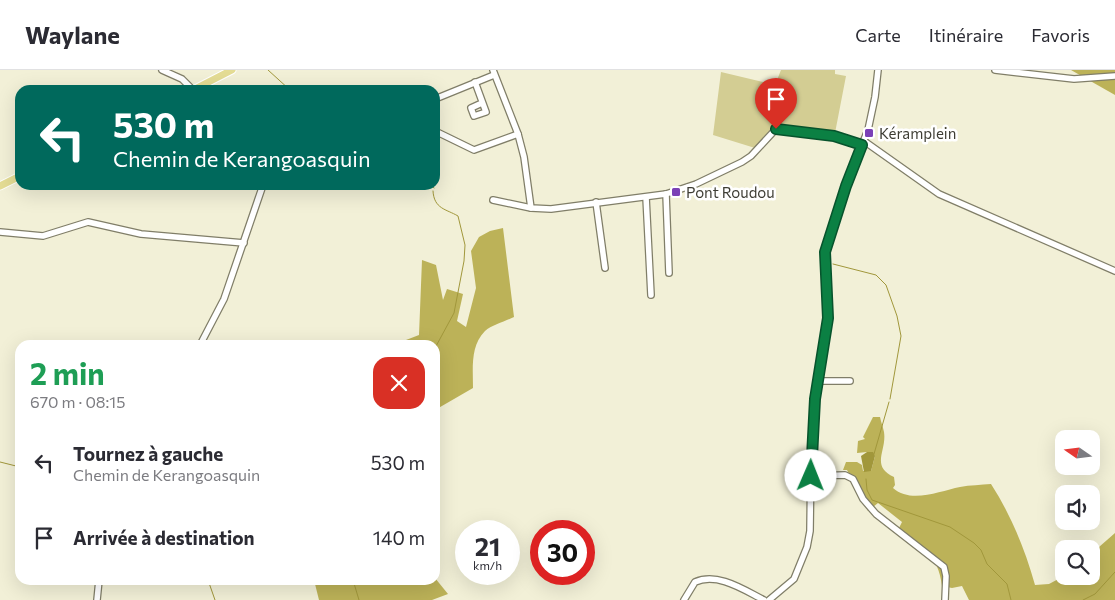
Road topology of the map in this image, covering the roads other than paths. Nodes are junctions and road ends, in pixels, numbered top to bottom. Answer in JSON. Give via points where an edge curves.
{"nodes":[{"id":1,"x":162,"y":70,"type":"edge"},
{"id":2,"x":232,"y":70,"type":"edge"},
{"id":3,"x":878,"y":70,"type":"edge"},
{"id":4,"x":995,"y":70,"type":"edge"},
{"id":5,"x":493,"y":72,"type":"edge"},
{"id":6,"x":1115,"y":76,"type":"edge"},
{"id":7,"x":475,"y":82,"type":"junction"},
{"id":8,"x":188,"y":85,"type":"edge"},
{"id":9,"x":202,"y":85,"type":"edge"},
{"id":10,"x":440,"y":96,"type":"edge"},
{"id":11,"x":482,"y":103,"type":"dead end"},
{"id":12,"x":440,"y":133,"type":"edge"},
{"id":13,"x":518,"y":134,"type":"junction"},
{"id":14,"x":863,"y":143,"type":"junction"},
{"id":15,"x":15,"y":178,"type":"edge"},
{"id":16,"x":0,"y":186,"type":"edge"},
{"id":17,"x":261,"y":190,"type":"edge"},
{"id":18,"x":666,"y":194,"type":"junction"},
{"id":19,"x":646,"y":198,"type":"junction"},
{"id":20,"x":493,"y":200,"type":"dead end"},
{"id":21,"x":596,"y":202,"type":"junction"},
{"id":22,"x":531,"y":208,"type":"junction"},
{"id":23,"x":0,"y":232,"type":"edge"},
{"id":24,"x":244,"y":243,"type":"junction"},
{"id":25,"x":605,"y":268,"type":"dead end"},
{"id":26,"x":1115,"y":271,"type":"edge"},
{"id":27,"x":669,"y":273,"type":"dead end"},
{"id":28,"x":652,"y":295,"type":"dead end"},
{"id":29,"x":203,"y":340,"type":"edge"},
{"id":30,"x":850,"y":380,"type":"dead end"},
{"id":31,"x":818,"y":381,"type":"junction"},
{"id":32,"x":811,"y":476,"type":"junction"},
{"id":33,"x":98,"y":585,"type":"edge"},
{"id":34,"x":97,"y":600,"type":"edge"},
{"id":35,"x":684,"y":600,"type":"edge"},
{"id":36,"x":764,"y":600,"type":"edge"},
{"id":37,"x":768,"y":600,"type":"edge"},
{"id":38,"x":945,"y":600,"type":"edge"}],
"edges":[{"from":1,"to":8,"type":"street"},
{"from":2,"to":9,"type":"main road"},
{"from":3,"to":14,"type":"street"},
{"from":4,"to":6,"type":"street","via":[[1074,79]]},
{"from":5,"to":7,"type":"street"},
{"from":5,"to":13,"type":"street"},
{"from":7,"to":10,"type":"street"},
{"from":7,"to":11,"type":"street"},
{"from":12,"to":13,"type":"street","via":[[474,150]]},
{"from":13,"to":22,"type":"street"},
{"from":14,"to":18,"type":"street","via":[[776,129],[742,162]]},
{"from":14,"to":26,"type":"street","via":[[939,194]]},
{"from":14,"to":31,"type":"street","via":[[848,178],[825,252],[828,318]]},
{"from":15,"to":16,"type":"main road"},
{"from":17,"to":24,"type":"street"},
{"from":18,"to":19,"type":"street"},
{"from":18,"to":27,"type":"street"},
{"from":19,"to":21,"type":"street"},
{"from":19,"to":28,"type":"street"},
{"from":20,"to":22,"type":"street"},
{"from":21,"to":22,"type":"street","via":[[551,209]]},
{"from":21,"to":25,"type":"street"},
{"from":23,"to":24,"type":"street","via":[[43,236],[88,222],[141,234]]},
{"from":24,"to":29,"type":"street","via":[[224,299]]},
{"from":30,"to":31,"type":"street"},
{"from":31,"to":32,"type":"street"},
{"from":32,"to":37,"type":"street","via":[[810,531],[802,563],[791,583]]},
{"from":32,"to":38,"type":"street","via":[[853,479],[863,499],[876,514],[944,567]]},
{"from":33,"to":34,"type":"street"},
{"from":35,"to":36,"type":"street","via":[[698,580],[711,579],[731,584]]}]}
